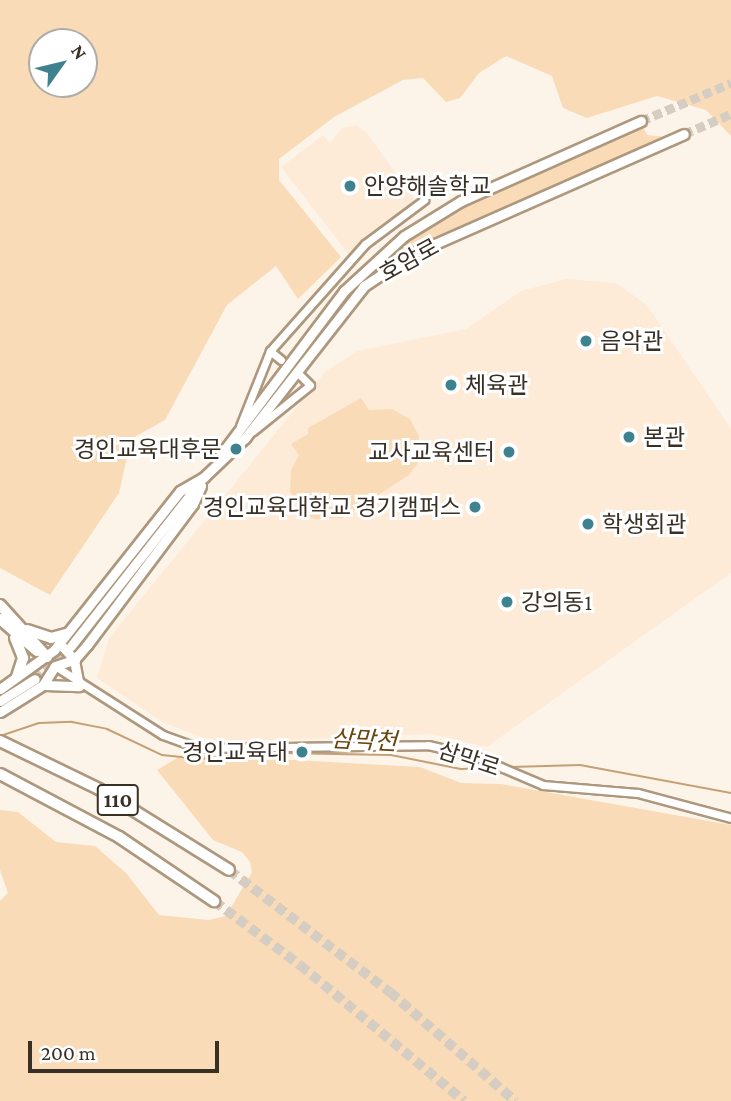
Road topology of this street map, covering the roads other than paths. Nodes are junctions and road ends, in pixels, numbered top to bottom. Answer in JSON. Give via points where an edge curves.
{"nodes":[{"id":1,"x":641,"y":121,"type":"tunnel mouth"},
{"id":2,"x":684,"y":134,"type":"tunnel mouth"},
{"id":3,"x":424,"y":200,"type":"dead end"},
{"id":4,"x":270,"y":351,"type":"junction"},
{"id":5,"x":281,"y":360,"type":"dead end"},
{"id":6,"x":299,"y":374,"type":"dead end"},
{"id":7,"x":241,"y":436,"type":"junction"},
{"id":8,"x":204,"y":477,"type":"junction"},
{"id":9,"x":0,"y":605,"type":"edge"},
{"id":10,"x":0,"y":620,"type":"edge"},
{"id":11,"x":14,"y":627,"type":"junction"},
{"id":12,"x":66,"y":634,"type":"junction"},
{"id":13,"x":60,"y":644,"type":"junction"},
{"id":14,"x":71,"y":646,"type":"tunnel mouth"},
{"id":15,"x":47,"y":657,"type":"junction"},
{"id":16,"x":75,"y":660,"type":"junction"},
{"id":17,"x":55,"y":666,"type":"junction"},
{"id":18,"x":29,"y":669,"type":"junction"},
{"id":19,"x":18,"y":677,"type":"junction"},
{"id":20,"x":35,"y":679,"type":"tunnel mouth"},
{"id":21,"x":43,"y":685,"type":"junction"},
{"id":22,"x":79,"y":686,"type":"junction"},
{"id":23,"x":0,"y":689,"type":"edge"},
{"id":24,"x":34,"y":692,"type":"junction"},
{"id":25,"x":0,"y":701,"type":"edge"},
{"id":26,"x":0,"y":712,"type":"edge"},
{"id":27,"x":0,"y":741,"type":"edge"},
{"id":28,"x":0,"y":774,"type":"edge"},
{"id":29,"x":731,"y":818,"type":"edge"},
{"id":30,"x":229,"y":870,"type":"tunnel mouth"},
{"id":31,"x":214,"y":901,"type":"tunnel mouth"}],
"edges":[{"from":1,"to":7,"type":"main road","name":"호암로","via":[[461,201],[404,236],[344,291]]},
{"from":2,"to":7,"type":"main road","name":"호암로","via":[[412,254],[385,271],[351,299]]},
{"from":3,"to":4,"type":"street","via":[[365,244]]},
{"from":4,"to":5,"type":"street"},
{"from":4,"to":7,"type":"street"},
{"from":6,"to":7,"type":"street","via":[[310,385]]},
{"from":7,"to":8,"type":"main road","name":"호암로"},
{"from":8,"to":12,"type":"main road","name":"호암로","via":[[180,491]]},
{"from":8,"to":14,"type":"main road","name":"호암로"},
{"from":8,"to":16,"type":"main road","name":"호암로","via":[[193,504]]},
{"from":9,"to":11,"type":"highway"},
{"from":10,"to":11,"type":"highway"},
{"from":11,"to":12,"type":"highway","via":[[40,636]]},
{"from":11,"to":15,"type":"highway"},
{"from":11,"to":19,"type":"highway","via":[[23,658]]},
{"from":12,"to":13,"type":"main road","name":"호암로"},
{"from":13,"to":15,"type":"main road","name":"호암로"},
{"from":13,"to":16,"type":"main road"},
{"from":15,"to":17,"type":"main road","name":"삼막로"},
{"from":15,"to":18,"type":"main road"},
{"from":16,"to":17,"type":"main road"},
{"from":16,"to":22,"type":"main road"},
{"from":17,"to":21,"type":"main road"},
{"from":17,"to":22,"type":"street","name":"삼막로"},
{"from":18,"to":19,"type":"main road"},
{"from":18,"to":24,"type":"main road","via":[[37,681]]},
{"from":19,"to":23,"type":"main road"},
{"from":20,"to":25,"type":"main road"},
{"from":21,"to":22,"type":"main road"},
{"from":21,"to":24,"type":"main road"},
{"from":22,"to":29,"type":"street","name":"삼막로","via":[[163,735],[198,748],[428,745],[491,763],[543,785],[638,793]]},
{"from":24,"to":26,"type":"main road"},
{"from":27,"to":30,"type":"highway","number":"110","via":[[99,789]]},
{"from":28,"to":31,"type":"highway","number":"110","via":[[100,826]]}]}
